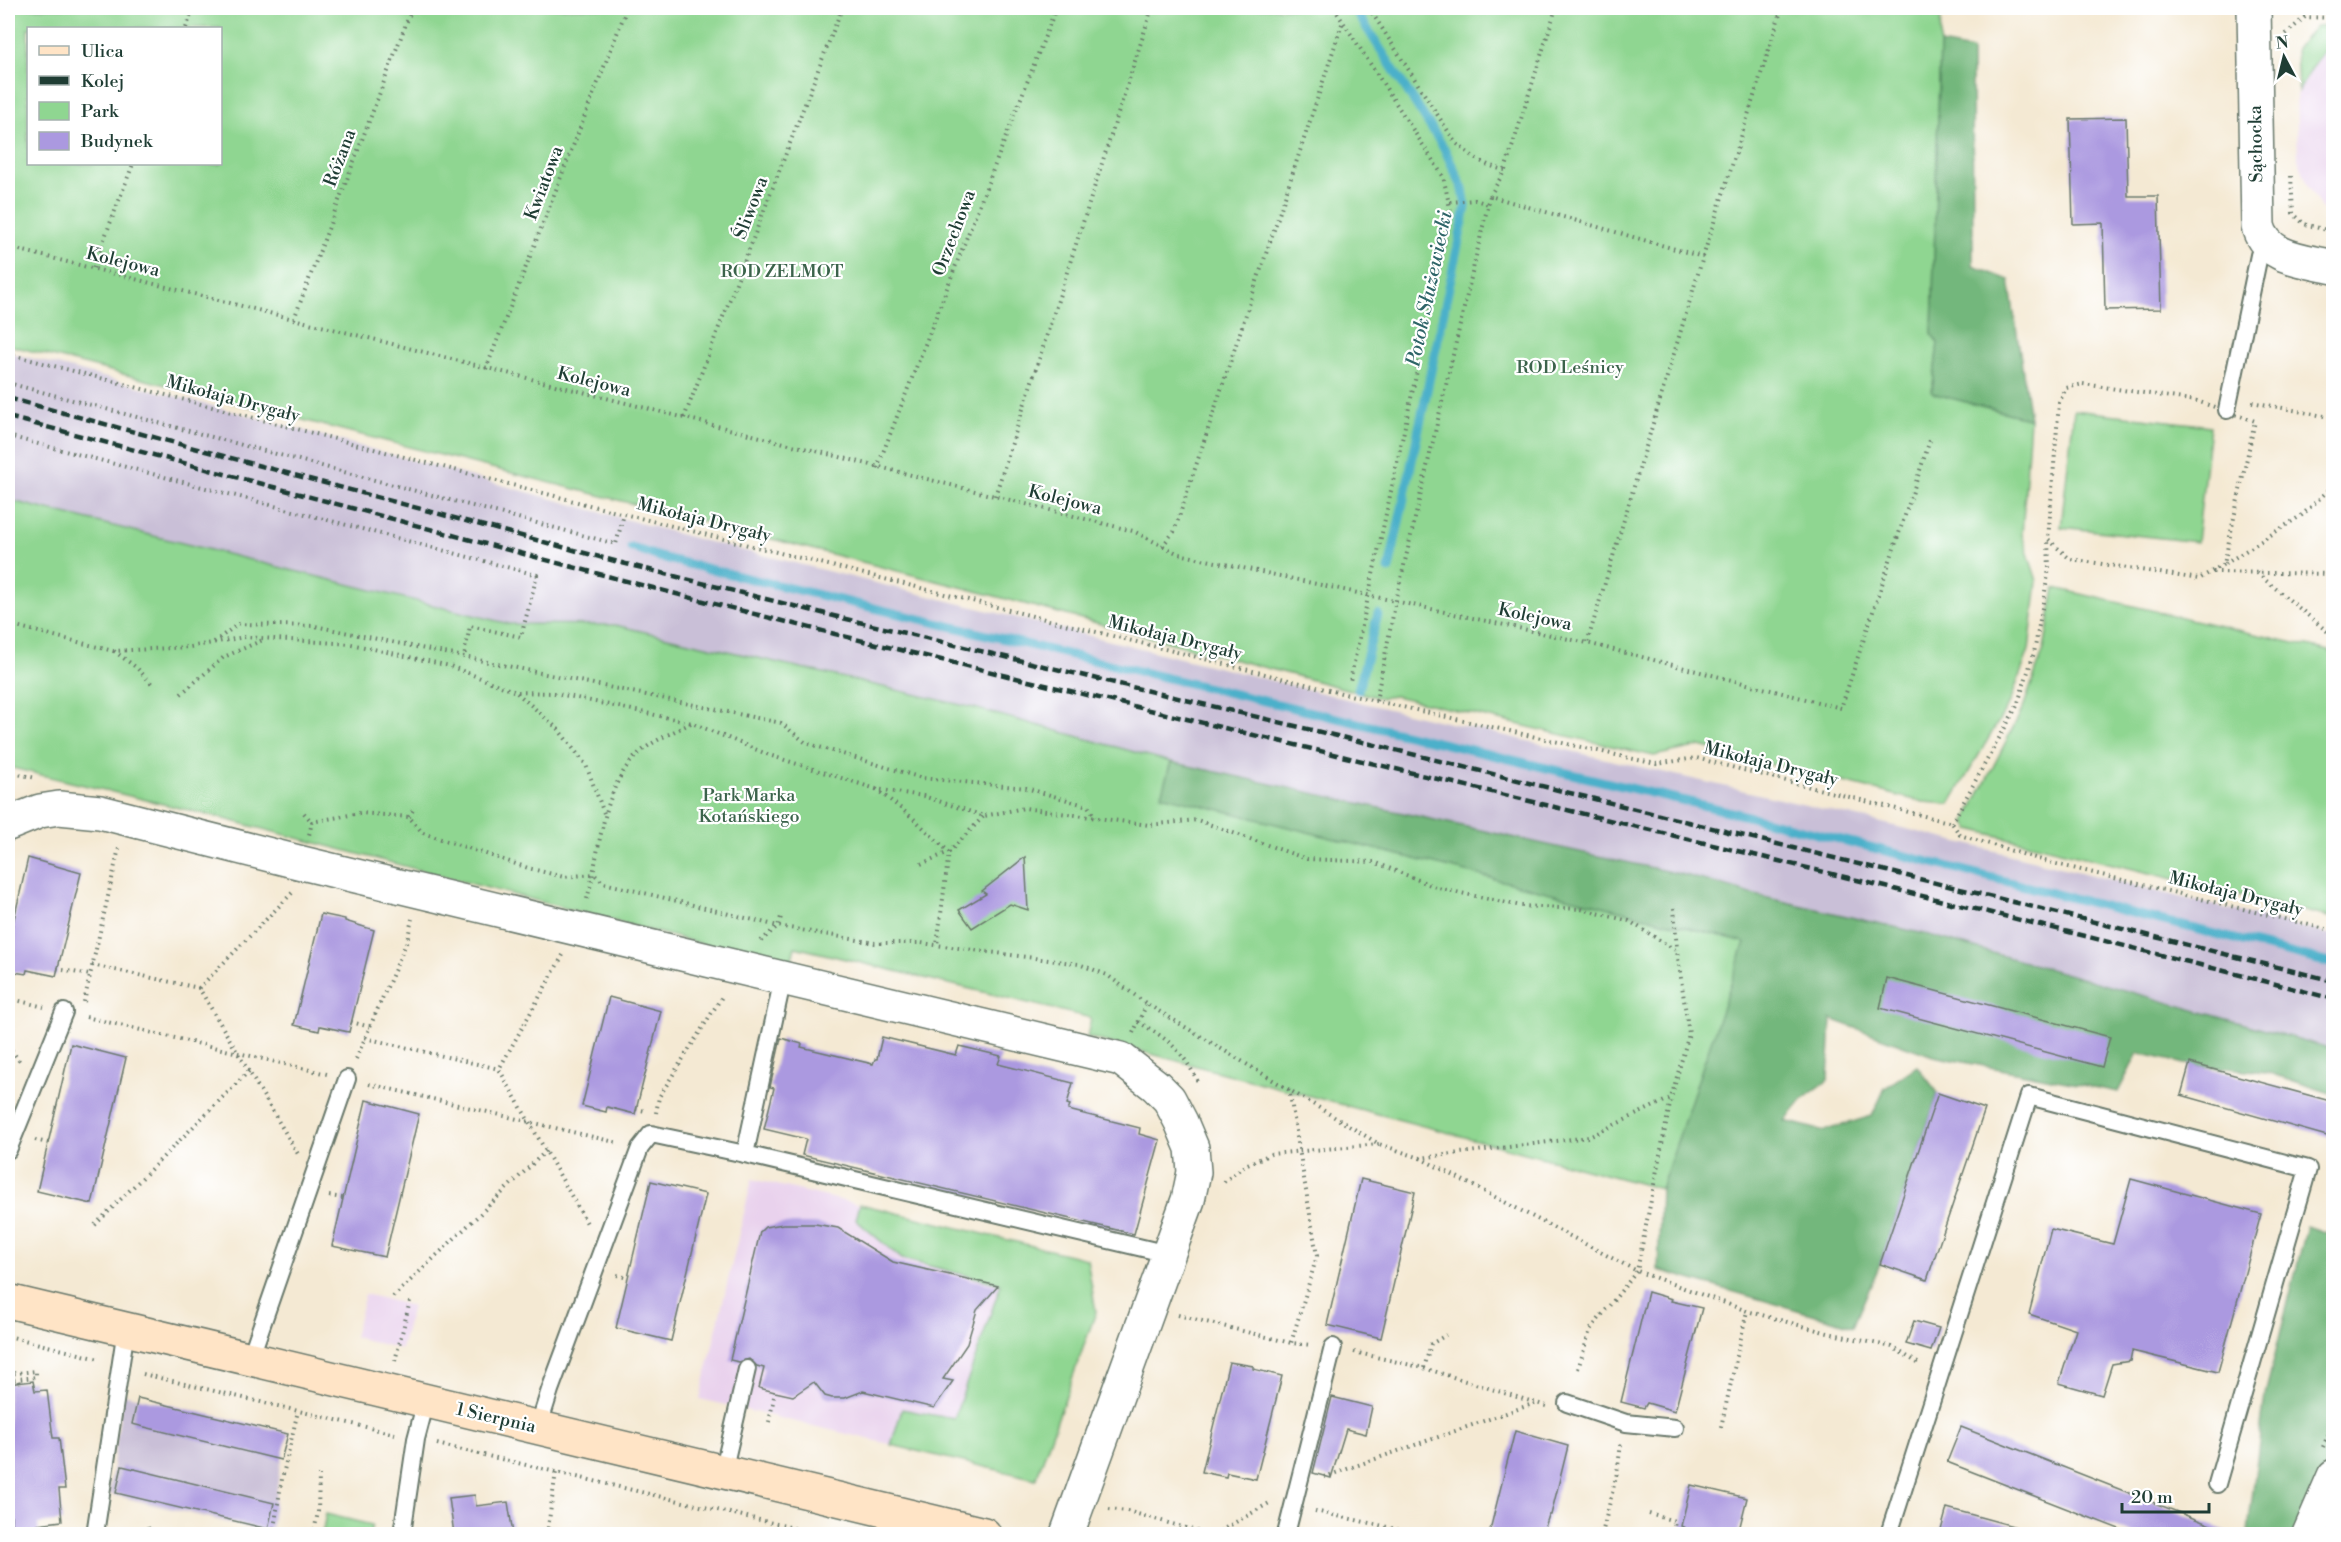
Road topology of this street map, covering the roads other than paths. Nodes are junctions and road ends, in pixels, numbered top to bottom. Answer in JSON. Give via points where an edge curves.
{"nodes":[{"id":1,"x":2254,"y":8,"type":"edge"},
{"id":2,"x":2265,"y":243,"type":"junction"},
{"id":3,"x":2334,"y":267,"type":"edge"},
{"id":4,"x":2229,"y":404,"type":"road end"},
{"id":5,"x":8,"y":824,"type":"edge"},
{"id":6,"x":783,"y":978,"type":"junction"},
{"id":7,"x":64,"y":1012,"type":"dead end"},
{"id":8,"x":347,"y":1079,"type":"road end"},
{"id":9,"x":8,"y":1150,"type":"edge"},
{"id":10,"x":745,"y":1154,"type":"junction"},
{"id":11,"x":1168,"y":1254,"type":"junction"},
{"id":12,"x":8,"y":1301,"type":"edge"},
{"id":13,"x":126,"y":1329,"type":"junction"},
{"id":14,"x":1333,"y":1347,"type":"road end"},
{"id":15,"x":250,"y":1359,"type":"junction"},
{"id":16,"x":747,"y":1369,"type":"dead end"},
{"id":17,"x":426,"y":1401,"type":"junction"},
{"id":18,"x":1561,"y":1406,"type":"road end"},
{"id":19,"x":538,"y":1428,"type":"junction"},
{"id":20,"x":1675,"y":1428,"type":"dead end"},
{"id":21,"x":723,"y":1472,"type":"junction"},
{"id":22,"x":2334,"y":1476,"type":"edge"},
{"id":23,"x":2217,"y":1484,"type":"dead end"},
{"id":24,"x":95,"y":1534,"type":"edge"},
{"id":25,"x":402,"y":1534,"type":"edge"},
{"id":26,"x":984,"y":1534,"type":"edge"},
{"id":27,"x":1067,"y":1534,"type":"edge"},
{"id":28,"x":1286,"y":1534,"type":"edge"},
{"id":29,"x":1889,"y":1534,"type":"edge"},
{"id":30,"x":2309,"y":1534,"type":"edge"}],
"edges":[{"from":1,"to":2,"type":"street","name":"Sąchocka","via":[[2258,226]]},
{"from":2,"to":3,"type":"street","via":[[2288,257]]},
{"from":2,"to":4,"type":"lane","via":[[2259,255]]},
{"from":5,"to":6,"type":"street","via":[[59,808],[126,818]]},
{"from":6,"to":10,"type":"lane"},
{"from":6,"to":11,"type":"street","via":[[1121,1059],[1169,1099],[1192,1148],[1194,1172],[1188,1200]]},
{"from":7,"to":9,"type":"lane"},
{"from":8,"to":15,"type":"lane"},
{"from":10,"to":11,"type":"lane"},
{"from":10,"to":19,"type":"lane","via":[[651,1134],[640,1148]]},
{"from":11,"to":27,"type":"street"},
{"from":12,"to":13,"type":"street","name":"1 Sierpnia"},
{"from":13,"to":15,"type":"street","name":"1 Sierpnia"},
{"from":13,"to":24,"type":"lane"},
{"from":14,"to":28,"type":"lane"},
{"from":15,"to":17,"type":"street","name":"1 Sierpnia"},
{"from":16,"to":21,"type":"lane"},
{"from":17,"to":19,"type":"street","name":"1 Sierpnia"},
{"from":17,"to":25,"type":"lane","via":[[416,1439]]},
{"from":18,"to":20,"type":"lane","via":[[1626,1423]]},
{"from":19,"to":21,"type":"street","name":"1 Sierpnia"},
{"from":21,"to":26,"type":"street","name":"1 Sierpnia"},
{"from":22,"to":30,"type":"street"},
{"from":23,"to":29,"type":"lane","via":[[2308,1169],[2029,1096]]}]}
